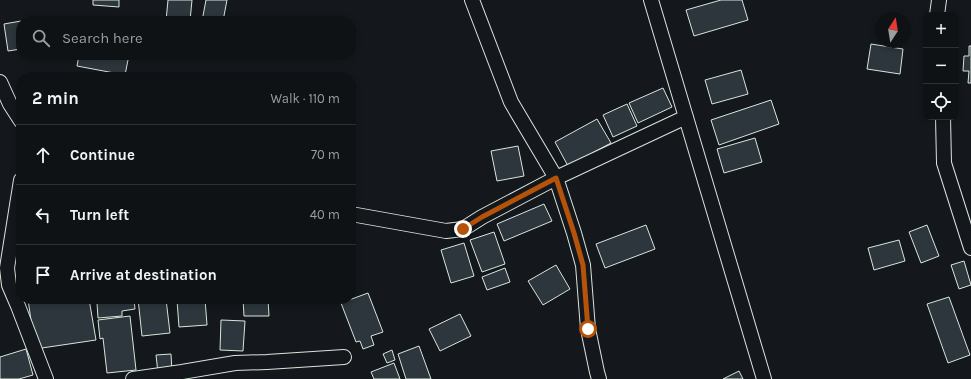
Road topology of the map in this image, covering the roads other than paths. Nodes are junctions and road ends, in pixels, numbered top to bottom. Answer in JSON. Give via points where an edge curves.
{"nodes":[{"id":1,"x":472,"y":0,"type":"edge"},
{"id":2,"x":650,"y":0,"type":"edge"},
{"id":3,"x":939,"y":0,"type":"edge"},
{"id":4,"x":937,"y":12,"type":"edge"},
{"id":5,"x":0,"y":82,"type":"edge"},
{"id":6,"x":16,"y":113,"type":"edge"},
{"id":7,"x":686,"y":117,"type":"junction"},
{"id":8,"x":943,"y":120,"type":"edge"},
{"id":9,"x":556,"y":178,"type":"junction"},
{"id":10,"x":16,"y":211,"type":"edge"},
{"id":11,"x":356,"y":215,"type":"edge"},
{"id":12,"x":971,"y":248,"type":"edge"},
{"id":13,"x":16,"y":301,"type":"edge"},
{"id":14,"x":17,"y":304,"type":"edge"},
{"id":15,"x":344,"y":357,"type":"dead end"},
{"id":16,"x":46,"y":379,"type":"edge"},
{"id":17,"x":133,"y":379,"type":"edge"},
{"id":18,"x":599,"y":379,"type":"edge"},
{"id":19,"x":764,"y":379,"type":"edge"}],
"edges":[{"from":1,"to":9,"type":"street","via":[[511,102]]},
{"from":2,"to":7,"type":"street"},
{"from":3,"to":4,"type":"street"},
{"from":5,"to":6,"type":"street"},
{"from":7,"to":9,"type":"street"},
{"from":7,"to":19,"type":"street"},
{"from":8,"to":12,"type":"street","via":[[944,163]]},
{"from":9,"to":11,"type":"street","via":[[463,229],[446,231]]},
{"from":9,"to":18,"type":"street","via":[[583,265],[588,329]]},
{"from":10,"to":13,"type":"street","via":[[7,268],[9,285]]},
{"from":14,"to":16,"type":"street"},
{"from":15,"to":17,"type":"street","via":[[235,363]]}]}
